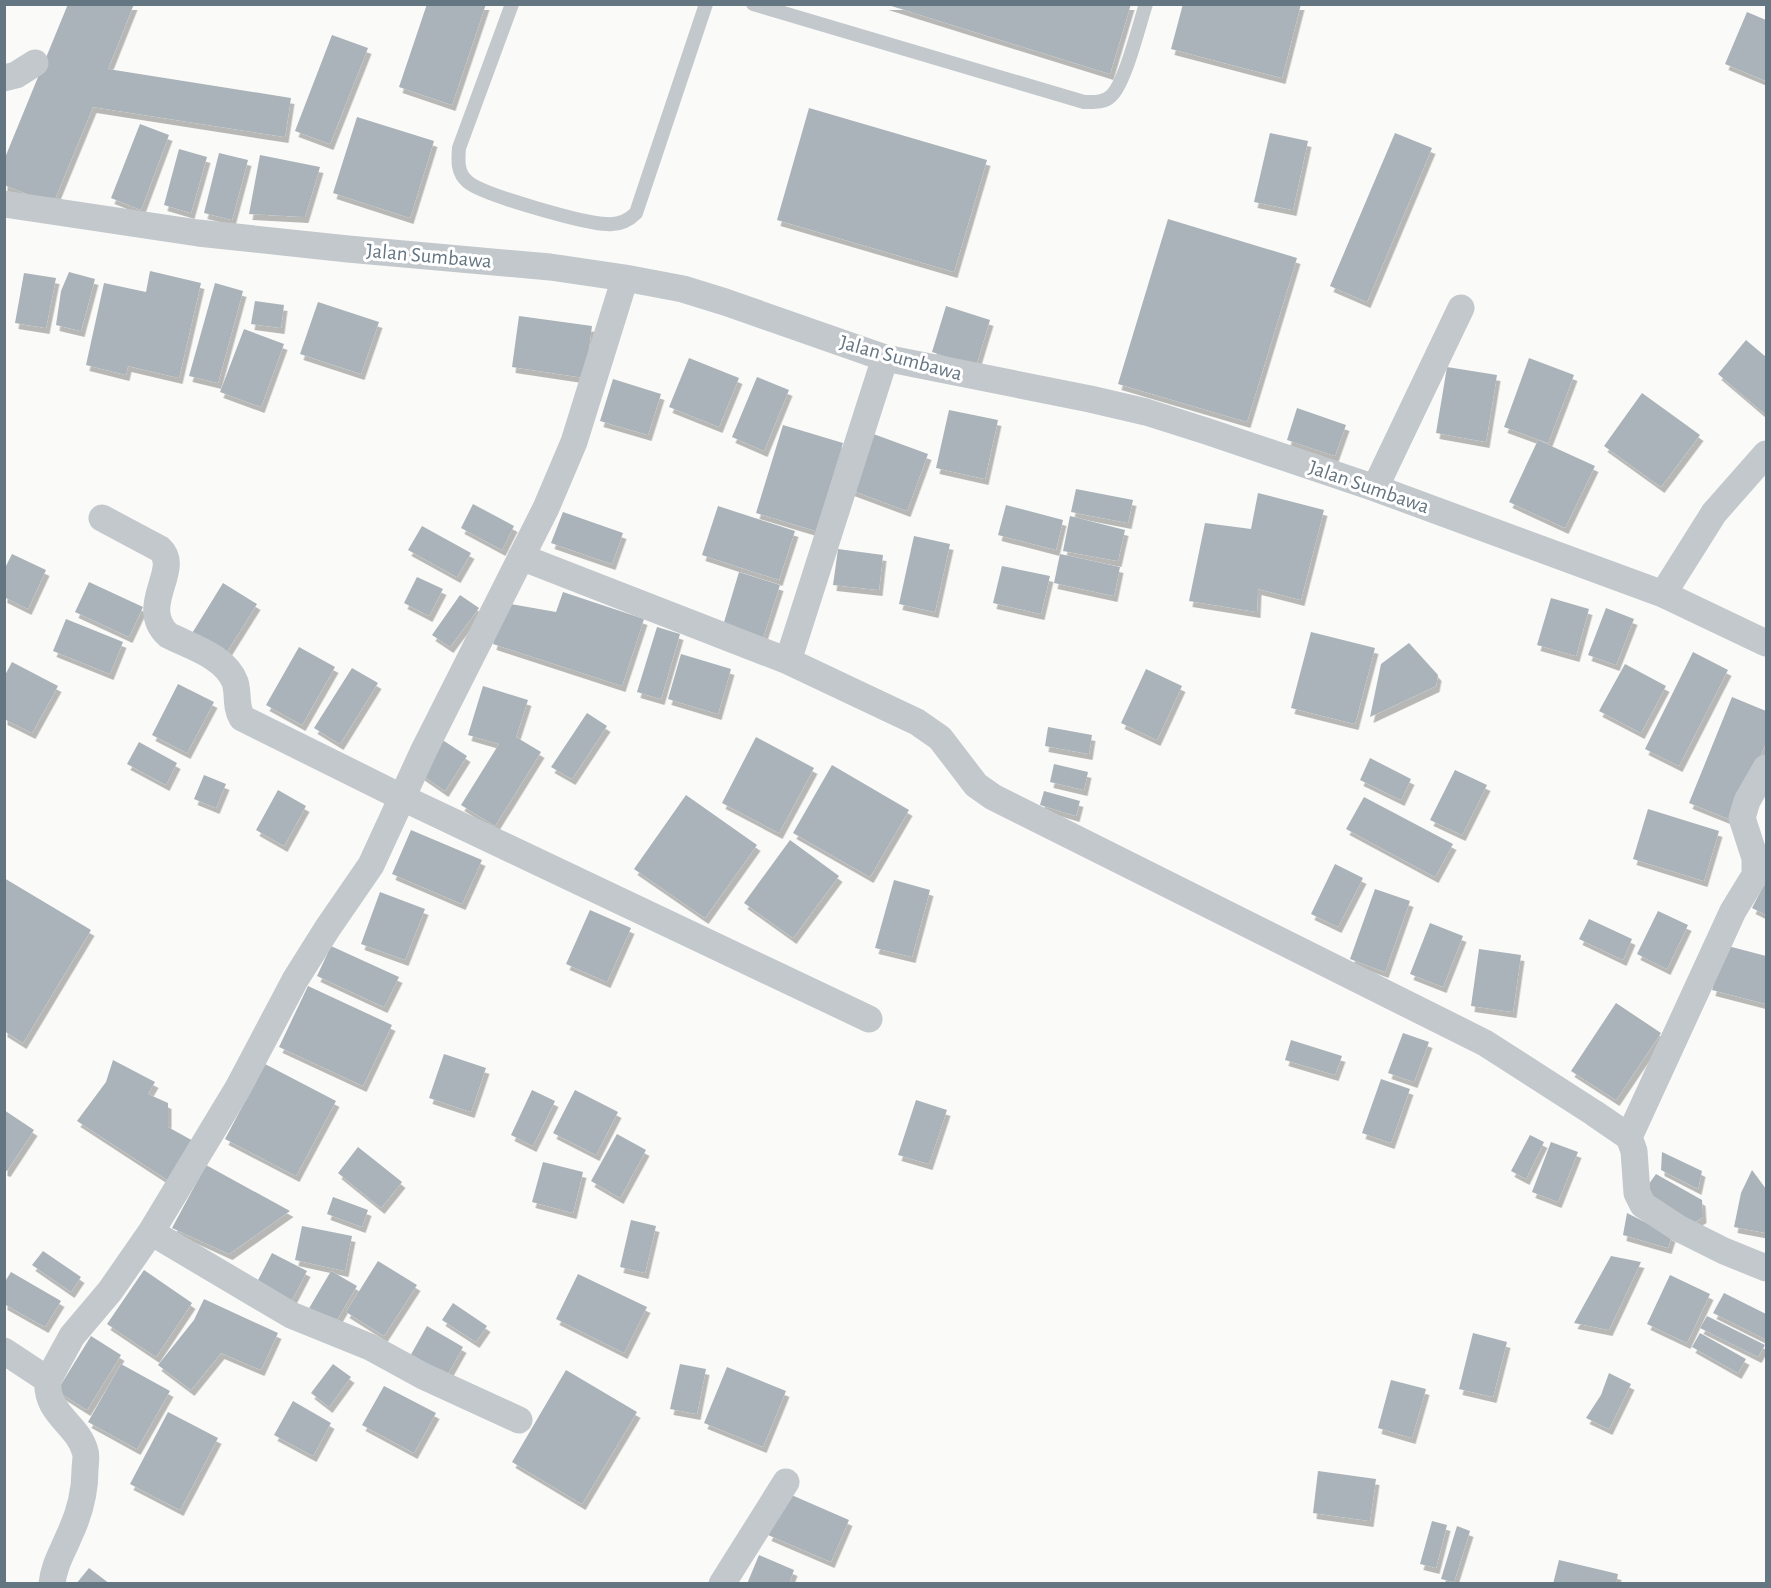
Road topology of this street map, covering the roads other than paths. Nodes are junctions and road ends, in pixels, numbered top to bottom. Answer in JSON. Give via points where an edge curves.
{"nodes":[{"id":1,"x":512,"y":4,"type":"edge"},
{"id":2,"x":706,"y":4,"type":"edge"},
{"id":3,"x":753,"y":4,"type":"edge"},
{"id":4,"x":1146,"y":4,"type":"edge"},
{"id":5,"x":35,"y":63,"type":"dead end"},
{"id":6,"x":4,"y":78,"type":"edge"},
{"id":7,"x":4,"y":204,"type":"edge"},
{"id":8,"x":625,"y":278,"type":"junction"},
{"id":9,"x":1461,"y":308,"type":"dead end"},
{"id":10,"x":885,"y":358,"type":"junction"},
{"id":11,"x":1767,"y":454,"type":"edge"},
{"id":12,"x":1375,"y":488,"type":"junction"},
{"id":13,"x":102,"y":519,"type":"dead end"},
{"id":14,"x":521,"y":557,"type":"junction"},
{"id":15,"x":1662,"y":594,"type":"junction"},
{"id":16,"x":1767,"y":642,"type":"edge"},
{"id":17,"x":788,"y":661,"type":"junction"},
{"id":18,"x":1767,"y":768,"type":"edge"},
{"id":19,"x":403,"y":798,"type":"junction"},
{"id":20,"x":869,"y":1019,"type":"dead end"},
{"id":21,"x":1629,"y":1137,"type":"junction"},
{"id":22,"x":151,"y":1232,"type":"junction"},
{"id":23,"x":1767,"y":1268,"type":"edge"},
{"id":24,"x":4,"y":1351,"type":"edge"},
{"id":25,"x":48,"y":1380,"type":"junction"},
{"id":26,"x":519,"y":1420,"type":"dead end"},
{"id":27,"x":786,"y":1482,"type":"dead end"},
{"id":28,"x":52,"y":1584,"type":"edge"},
{"id":29,"x":722,"y":1584,"type":"edge"}],
"edges":[{"from":1,"to":2,"type":"lane","via":[[459,148],[460,172],[467,182],[489,193],[608,225],[629,220],[636,213]]},
{"from":3,"to":4,"type":"lane","via":[[1084,102],[1110,97],[1120,84]]},
{"from":5,"to":6,"type":"street"},
{"from":7,"to":8,"type":"street","name":"Jalan Sumbawa","via":[[198,233],[550,267]]},
{"from":8,"to":10,"type":"street","name":"Jalan Sumbawa","via":[[683,289]]},
{"from":8,"to":14,"type":"street","via":[[574,442]]},
{"from":9,"to":12,"type":"street"},
{"from":10,"to":12,"type":"street","name":"Jalan Sumbawa","via":[[1146,412]]},
{"from":10,"to":17,"type":"street"},
{"from":11,"to":15,"type":"street","via":[[1714,513]]},
{"from":12,"to":15,"type":"street","name":"Jalan Sumbawa"},
{"from":13,"to":19,"type":"street","via":[[165,554],[166,569],[156,618],[161,629],[227,668],[242,718]]},
{"from":14,"to":17,"type":"street"},
{"from":14,"to":19,"type":"street"},
{"from":15,"to":16,"type":"street","name":"Jalan Sumbawa"},
{"from":17,"to":21,"type":"street","via":[[924,727],[993,797],[1485,1043]]},
{"from":18,"to":21,"type":"street","via":[[1747,801],[1742,818],[1755,858],[1755,875],[1732,911]]},
{"from":19,"to":20,"type":"street"},
{"from":19,"to":22,"type":"street","via":[[371,865],[295,980],[237,1088]]},
{"from":21,"to":23,"type":"street","via":[[1637,1193],[1643,1205],[1678,1228]]},
{"from":22,"to":25,"type":"street","via":[[110,1291],[72,1336]]},
{"from":22,"to":26,"type":"street","via":[[291,1315],[370,1347]]},
{"from":24,"to":25,"type":"street"},
{"from":25,"to":28,"type":"street","via":[[51,1404],[86,1452],[86,1485]]},
{"from":27,"to":29,"type":"street"}]}
